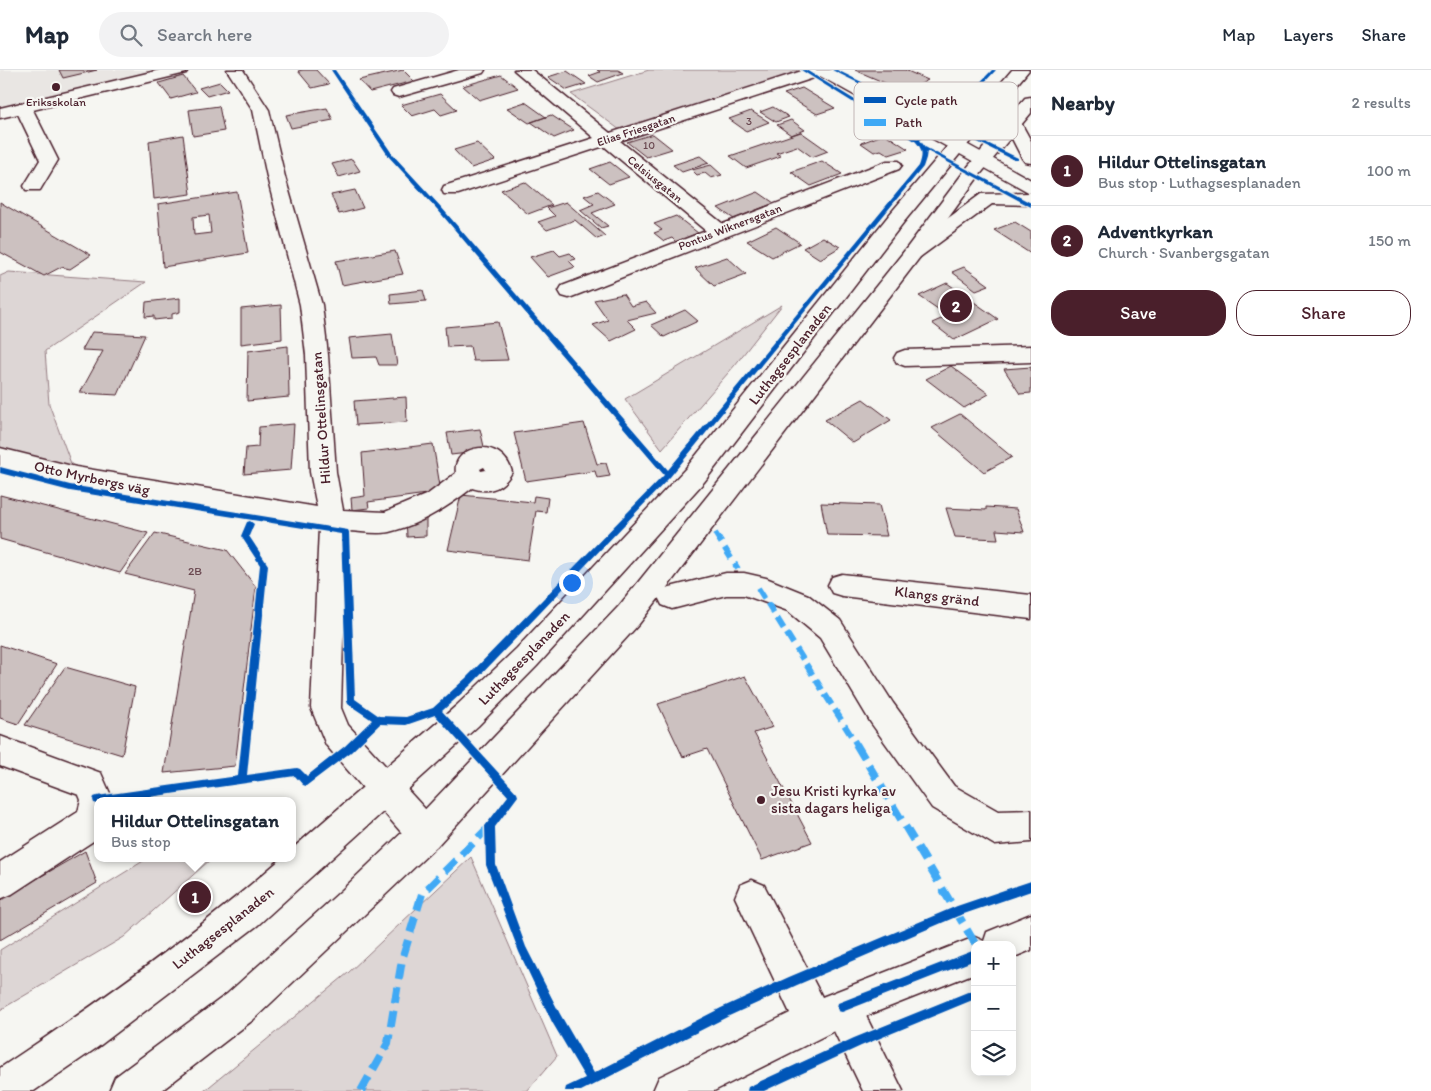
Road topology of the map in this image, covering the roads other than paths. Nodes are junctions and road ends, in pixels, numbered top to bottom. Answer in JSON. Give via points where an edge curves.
{"nodes":[{"id":1,"x":180,"y":70,"type":"edge"},
{"id":2,"x":235,"y":70,"type":"edge"},
{"id":3,"x":477,"y":70,"type":"edge"},
{"id":4,"x":522,"y":70,"type":"edge"},
{"id":5,"x":821,"y":70,"type":"edge"},
{"id":6,"x":1021,"y":70,"type":"edge"},
{"id":7,"x":1011,"y":82,"type":"edge"},
{"id":8,"x":854,"y":88,"type":"edge"},
{"id":9,"x":399,"y":92,"type":"dead end"},
{"id":10,"x":1031,"y":102,"type":"edge"},
{"id":11,"x":24,"y":108,"type":"junction"},
{"id":12,"x":0,"y":113,"type":"edge"},
{"id":13,"x":1018,"y":119,"type":"edge"},
{"id":14,"x":1018,"y":132,"type":"edge"},
{"id":15,"x":606,"y":140,"type":"junction"},
{"id":16,"x":949,"y":140,"type":"edge"},
{"id":17,"x":962,"y":140,"type":"edge"},
{"id":18,"x":1000,"y":140,"type":"edge"},
{"id":19,"x":958,"y":145,"type":"junction"},
{"id":20,"x":1031,"y":158,"type":"edge"},
{"id":21,"x":983,"y":160,"type":"junction"},
{"id":22,"x":893,"y":165,"type":"dead end"},
{"id":23,"x":33,"y":186,"type":"dead end"},
{"id":24,"x":1031,"y":188,"type":"edge"},
{"id":25,"x":451,"y":190,"type":"dead end"},
{"id":26,"x":1031,"y":199,"type":"edge"},
{"id":27,"x":719,"y":231,"type":"junction"},
{"id":28,"x":913,"y":253,"type":"junction"},
{"id":29,"x":569,"y":291,"type":"dead end"},
{"id":30,"x":1031,"y":354,"type":"edge"},
{"id":31,"x":905,"y":358,"type":"dead end"},
{"id":32,"x":0,"y":457,"type":"edge"},
{"id":33,"x":469,"y":477,"type":"dead end"},
{"id":34,"x":332,"y":520,"type":"junction"},
{"id":35,"x":842,"y":585,"type":"dead end"},
{"id":36,"x":672,"y":597,"type":"dead end"},
{"id":37,"x":1031,"y":607,"type":"edge"},
{"id":38,"x":0,"y":751,"type":"edge"},
{"id":39,"x":385,"y":791,"type":"junction"},
{"id":40,"x":96,"y":797,"type":"edge"},
{"id":41,"x":94,"y":813,"type":"edge"},
{"id":42,"x":1031,"y":826,"type":"edge"},
{"id":43,"x":425,"y":834,"type":"junction"},
{"id":44,"x":0,"y":882,"type":"edge"},
{"id":45,"x":752,"y":897,"type":"dead end"},
{"id":46,"x":971,"y":957,"type":"edge"},
{"id":47,"x":828,"y":1013,"type":"junction"},
{"id":48,"x":0,"y":1091,"type":"edge"},
{"id":49,"x":129,"y":1091,"type":"edge"},
{"id":50,"x":673,"y":1091,"type":"edge"},
{"id":51,"x":883,"y":1091,"type":"edge"}],
"edges":[{"from":1,"to":11,"type":"street","via":[[72,99]]},
{"from":2,"to":34,"type":"street","name":"Hildur Ottelinsgatan","via":[[261,110],[311,305],[318,356],[323,472]]},
{"from":3,"to":9,"type":"street"},
{"from":4,"to":15,"type":"street","name":"Celsiusgatan"},
{"from":5,"to":8,"type":"street"},
{"from":5,"to":15,"type":"street","name":"Elias Friesgatan"},
{"from":6,"to":7,"type":"street","name":"Luthagsesplanaden"},
{"from":10,"to":13,"type":"street"},
{"from":11,"to":12,"type":"street"},
{"from":11,"to":23,"type":"street","via":[[49,160]]},
{"from":14,"to":20,"type":"street"},
{"from":15,"to":25,"type":"street","name":"Elias Friesgatan"},
{"from":15,"to":27,"type":"street","name":"Celsiusgatan"},
{"from":16,"to":19,"type":"street"},
{"from":17,"to":19,"type":"street","name":"Luthagsesplanaden"},
{"from":18,"to":21,"type":"street"},
{"from":19,"to":21,"type":"street"},
{"from":19,"to":39,"type":"street","name":"Luthagsesplanaden","via":[[695,475],[527,656]]},
{"from":21,"to":24,"type":"street"},
{"from":21,"to":28,"type":"street"},
{"from":22,"to":27,"type":"street","name":"Pontus Wiknersgatan"},
{"from":26,"to":28,"type":"street","via":[[988,198]]},
{"from":27,"to":29,"type":"street","name":"Pontus Wiknersgatan"},
{"from":28,"to":43,"type":"street","via":[[629,615]]},
{"from":30,"to":31,"type":"street"},
{"from":32,"to":34,"type":"street","name":"Otto Myrbergs väg","via":[[76,477]]},
{"from":33,"to":34,"type":"street","name":"Otto Myrbergs väg","via":[[436,501],[387,522]]},
{"from":34,"to":39,"type":"street","name":"Hildur Ottelinsgatan","via":[[326,708],[337,736]]},
{"from":35,"to":37,"type":"street","name":"Klangs gränd"},
{"from":36,"to":42,"type":"street","via":[[726,584],[744,584],[798,603],[830,629],[882,713],[943,797],[995,828]]},
{"from":38,"to":40,"type":"street","via":[[90,784]]},
{"from":39,"to":43,"type":"street","name":"Hildur Ottelinsgatan"},
{"from":39,"to":48,"type":"street","name":"Luthagsesplanaden","via":[[246,913],[85,1034]]},
{"from":41,"to":44,"type":"street","via":[[92,822]]},
{"from":43,"to":49,"type":"street","via":[[240,1007]]},
{"from":45,"to":47,"type":"street"},
{"from":46,"to":47,"type":"street"},
{"from":47,"to":50,"type":"street"},
{"from":47,"to":51,"type":"street"}]}
